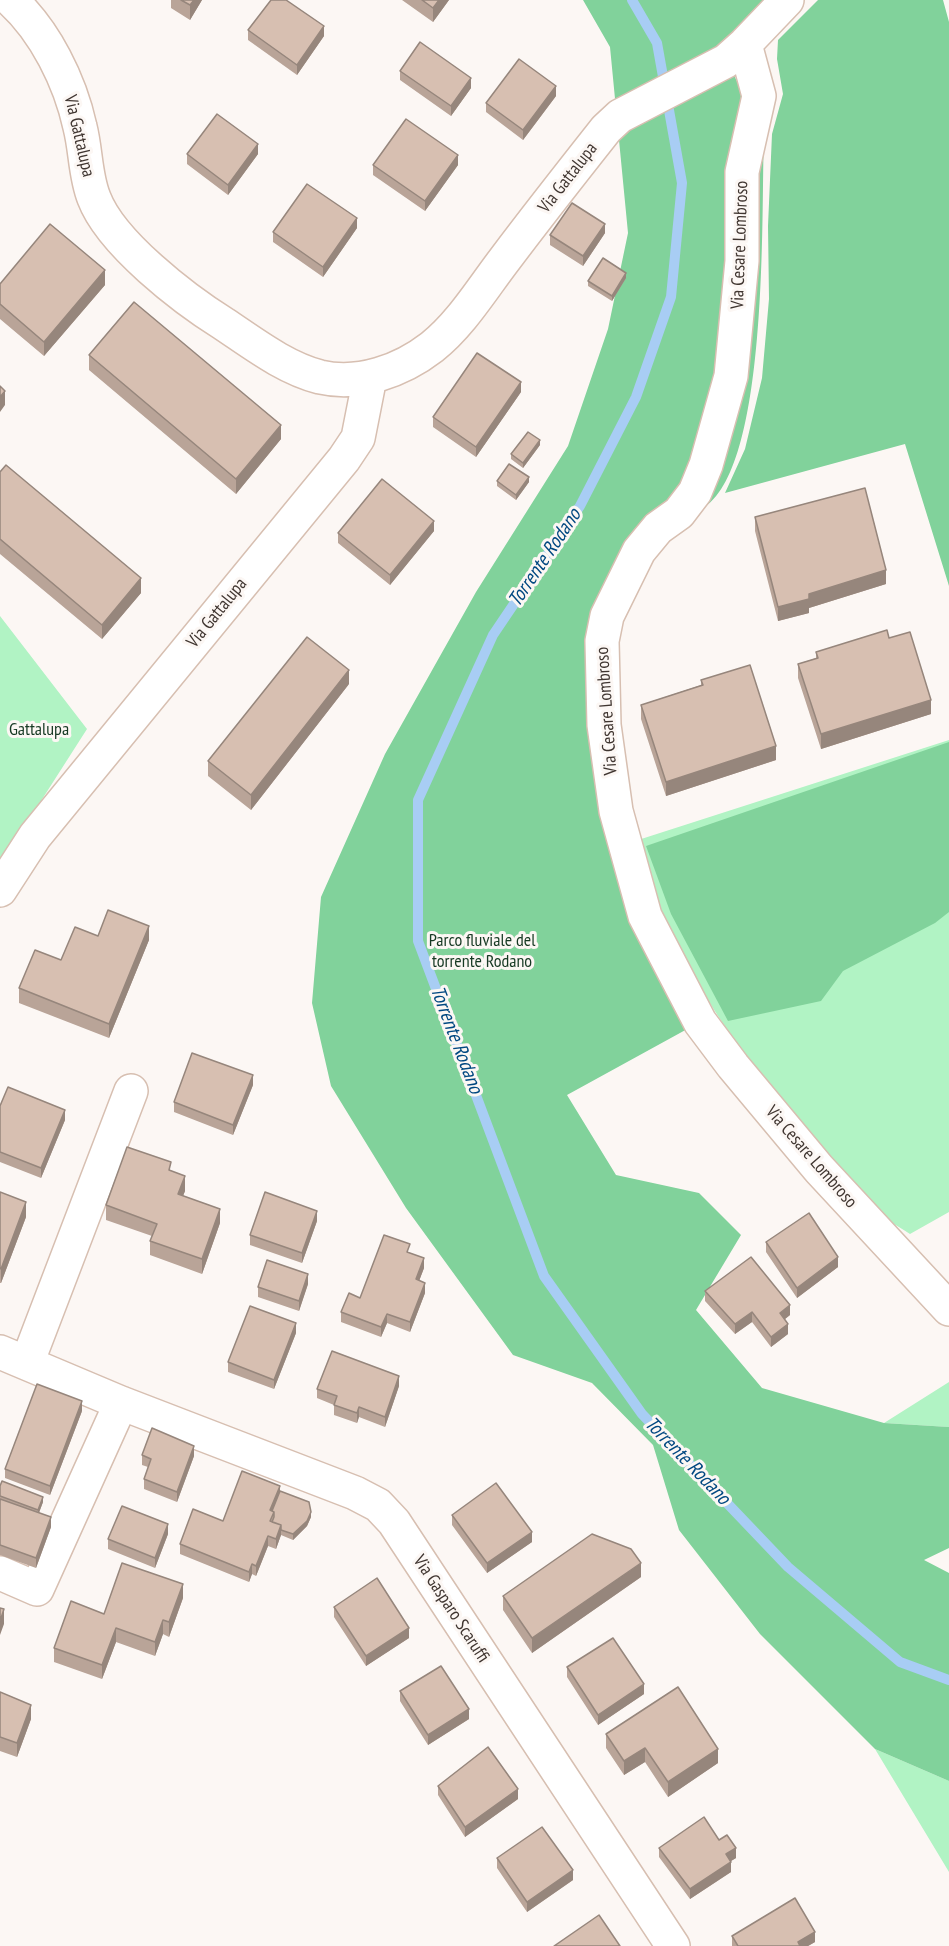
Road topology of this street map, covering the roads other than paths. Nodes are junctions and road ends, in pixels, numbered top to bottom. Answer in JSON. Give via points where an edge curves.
{"nodes":[{"id":1,"x":10,"y":0,"type":"edge"},
{"id":2,"x":787,"y":0,"type":"edge"},
{"id":3,"x":736,"y":53,"type":"junction"},
{"id":4,"x":370,"y":377,"type":"junction"},
{"id":5,"x":0,"y":890,"type":"edge"},
{"id":6,"x":131,"y":1091,"type":"dead end"},
{"id":7,"x":949,"y":1309,"type":"edge"},
{"id":8,"x":13,"y":1357,"type":"edge"},
{"id":9,"x":121,"y":1403,"type":"junction"},
{"id":10,"x":0,"y":1573,"type":"edge"},
{"id":11,"x":673,"y":1946,"type":"edge"}],
"edges":[{"from":1,"to":4,"type":"street","name":"Via Gattalupa","via":[[55,59],[80,126],[94,198],[107,222],[126,243],[205,312],[287,365],[321,377]]},
{"from":2,"to":3,"type":"street","name":"Via Gattalupa"},
{"from":3,"to":4,"type":"street","name":"Via Gattalupa","via":[[620,116],[455,323],[432,347],[388,372]]},
{"from":3,"to":7,"type":"street","name":"Via Cesare Lombroso","via":[[759,96],[742,172],[742,261],[731,376],[695,492],[639,551],[607,616],[602,641],[604,726],[616,811],[645,916],[700,1022],[819,1169]]},
{"from":4,"to":5,"type":"street","name":"Via Gattalupa","via":[[358,438],[344,459],[35,836]]},
{"from":6,"to":8,"type":"street"},
{"from":8,"to":9,"type":"street","name":"Via Gasparo Scaruffi"},
{"from":9,"to":10,"type":"street","via":[[37,1589]]},
{"from":9,"to":11,"type":"street","name":"Via Gasparo Scaruffi","via":[[378,1505],[394,1522]]}]}
